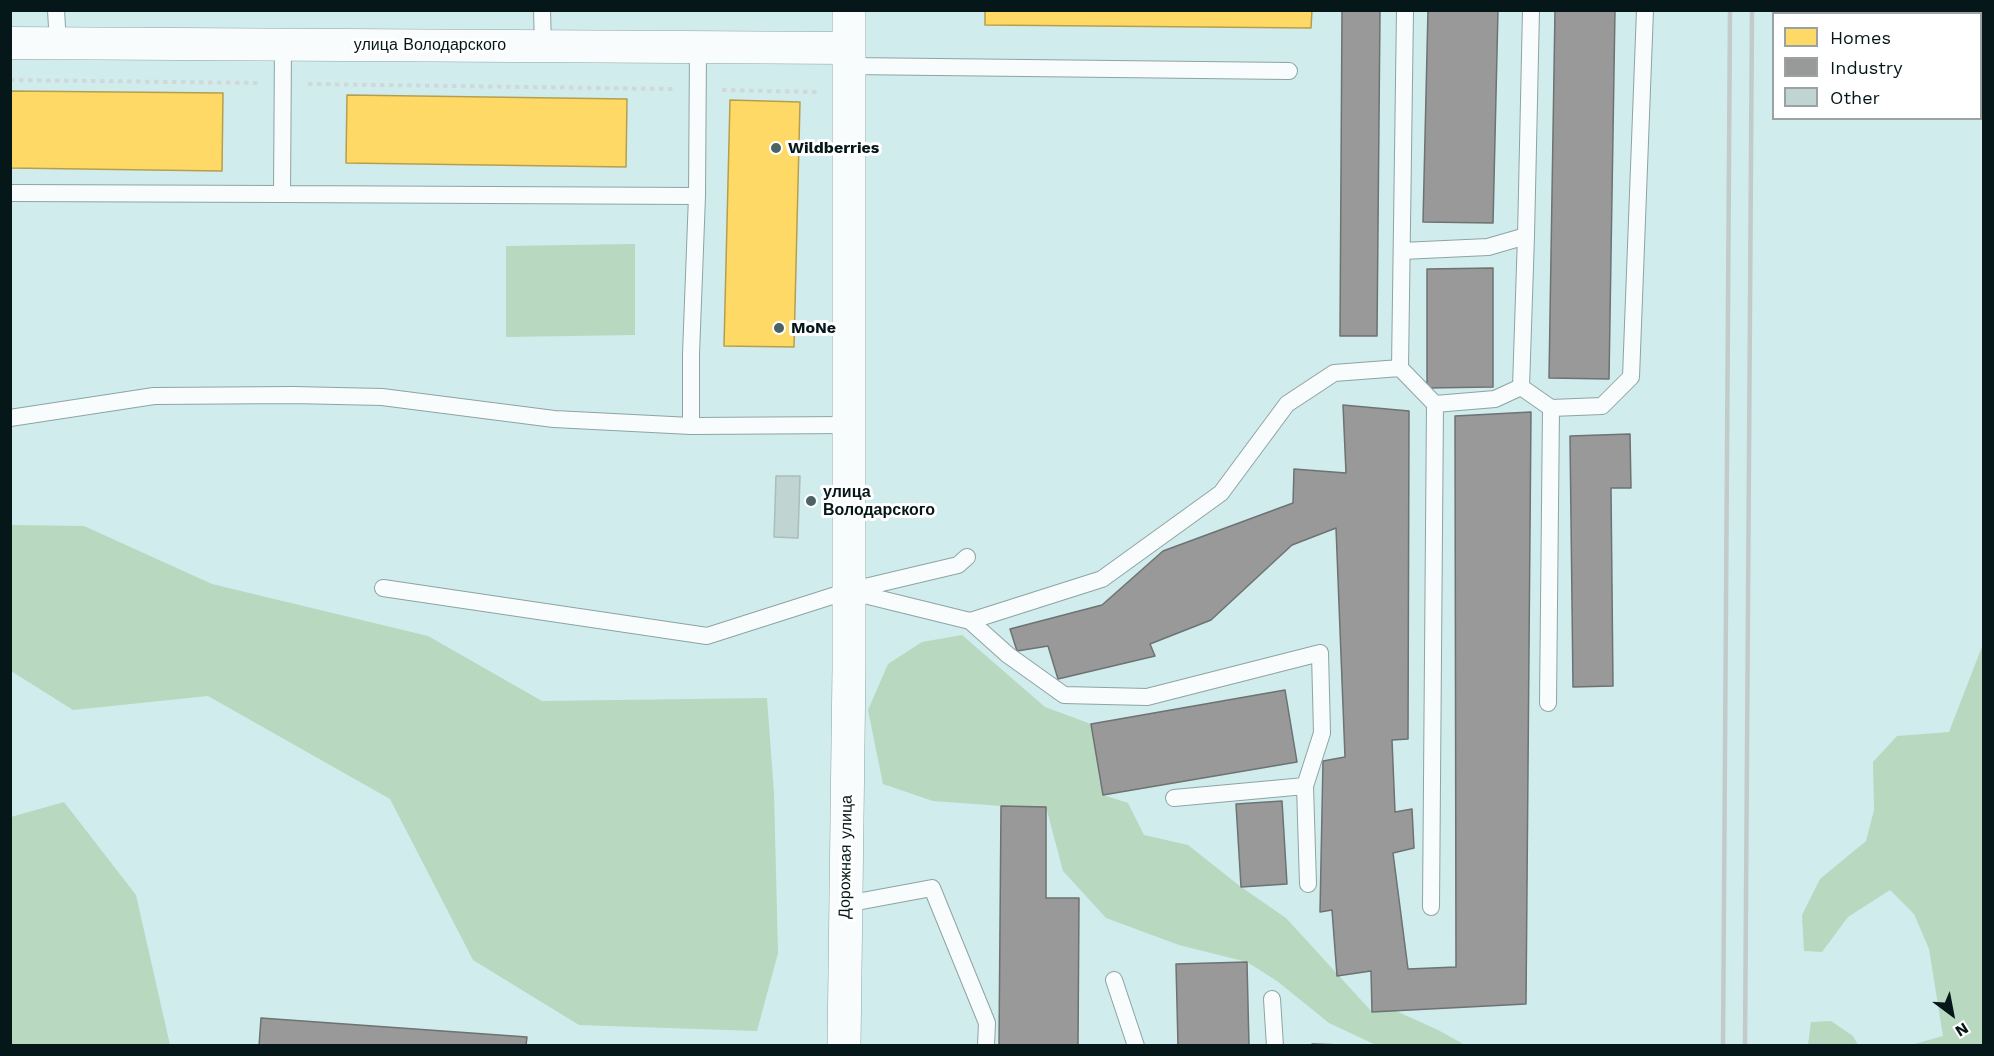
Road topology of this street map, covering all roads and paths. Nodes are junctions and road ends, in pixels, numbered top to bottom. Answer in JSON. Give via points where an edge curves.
{"nodes":[{"id":1,"x":56,"y":10,"type":"edge"},
{"id":2,"x":542,"y":10,"type":"edge"},
{"id":3,"x":849,"y":10,"type":"edge"},
{"id":4,"x":1405,"y":10,"type":"edge"},
{"id":5,"x":1531,"y":10,"type":"edge"},
{"id":6,"x":1645,"y":10,"type":"edge"},
{"id":7,"x":10,"y":44,"type":"edge"},
{"id":8,"x":58,"y":44,"type":"junction"},
{"id":9,"x":283,"y":45,"type":"junction"},
{"id":10,"x":543,"y":46,"type":"junction"},
{"id":11,"x":698,"y":47,"type":"junction"},
{"id":12,"x":849,"y":57,"type":"junction"},
{"id":13,"x":1289,"y":70,"type":"dead end"},
{"id":14,"x":10,"y":80,"type":"edge"},
{"id":15,"x":283,"y":84,"type":"junction"},
{"id":16,"x":698,"y":90,"type":"junction"},
{"id":17,"x":823,"y":92,"type":"dead end"},
{"id":18,"x":10,"y":193,"type":"edge"},
{"id":19,"x":282,"y":194,"type":"junction"},
{"id":20,"x":697,"y":196,"type":"junction"},
{"id":21,"x":1526,"y":236,"type":"junction"},
{"id":22,"x":1402,"y":251,"type":"junction"},
{"id":23,"x":1400,"y":368,"type":"junction"},
{"id":24,"x":1521,"y":387,"type":"junction"},
{"id":25,"x":1435,"y":404,"type":"junction"},
{"id":26,"x":1551,"y":408,"type":"junction"},
{"id":27,"x":10,"y":418,"type":"edge"},
{"id":28,"x":848,"y":425,"type":"junction"},
{"id":29,"x":691,"y":426,"type":"junction"},
{"id":30,"x":967,"y":557,"type":"dead end"},
{"id":31,"x":383,"y":588,"type":"dead end"},
{"id":32,"x":848,"y":591,"type":"junction"},
{"id":33,"x":970,"y":621,"type":"junction"},
{"id":34,"x":1548,"y":703,"type":"dead end"},
{"id":35,"x":1305,"y":786,"type":"junction"},
{"id":36,"x":1174,"y":798,"type":"dead end"},
{"id":37,"x":1308,"y":884,"type":"dead end"},
{"id":38,"x":846,"y":904,"type":"junction"},
{"id":39,"x":1431,"y":907,"type":"dead end"},
{"id":40,"x":1114,"y":980,"type":"dead end"},
{"id":41,"x":1272,"y":999,"type":"dead end"},
{"id":42,"x":844,"y":1046,"type":"edge"},
{"id":43,"x":986,"y":1046,"type":"edge"},
{"id":44,"x":1136,"y":1046,"type":"edge"},
{"id":45,"x":1275,"y":1046,"type":"edge"}],
"edges":[{"from":1,"to":8,"type":"lane"},
{"from":2,"to":10,"type":"lane"},
{"from":3,"to":12,"type":"main road","name":"Дорожная улица"},
{"from":4,"to":22,"type":"lane"},
{"from":5,"to":21,"type":"lane"},
{"from":6,"to":26,"type":"lane","via":[[1631,377],[1602,406]]},
{"from":7,"to":8,"type":"street","name":"улица Володарского"},
{"from":8,"to":9,"type":"street","name":"улица Володарского"},
{"from":9,"to":10,"type":"street","name":"улица Володарского"},
{"from":9,"to":15,"type":"lane"},
{"from":10,"to":11,"type":"street","name":"улица Володарского"},
{"from":11,"to":12,"type":"street","name":"улица Володарского"},
{"from":11,"to":16,"type":"lane"},
{"from":12,"to":13,"type":"lane"},
{"from":12,"to":28,"type":"main road","name":"Дорожная улица"},
{"from":14,"to":15,"type":"path"},
{"from":15,"to":16,"type":"path"},
{"from":15,"to":19,"type":"lane"},
{"from":16,"to":17,"type":"path"},
{"from":16,"to":20,"type":"lane"},
{"from":18,"to":19,"type":"lane"},
{"from":19,"to":20,"type":"lane"},
{"from":20,"to":29,"type":"lane"},
{"from":21,"to":22,"type":"lane","via":[[1488,247]]},
{"from":21,"to":24,"type":"lane"},
{"from":22,"to":23,"type":"lane"},
{"from":23,"to":25,"type":"lane"},
{"from":23,"to":33,"type":"lane","via":[[1334,373],[1287,404],[1221,493],[1102,579]]},
{"from":24,"to":25,"type":"lane","via":[[1495,399]]},
{"from":24,"to":26,"type":"lane"},
{"from":25,"to":39,"type":"lane"},
{"from":26,"to":34,"type":"lane"},
{"from":27,"to":29,"type":"lane","via":[[154,396],[293,395],[382,397],[554,419]]},
{"from":28,"to":29,"type":"lane"},
{"from":28,"to":32,"type":"main road","name":"Дорожная улица"},
{"from":30,"to":32,"type":"lane","via":[[958,565]]},
{"from":31,"to":32,"type":"lane","via":[[707,636]]},
{"from":32,"to":33,"type":"lane"},
{"from":32,"to":38,"type":"main road","name":"Дорожная улица"},
{"from":33,"to":35,"type":"lane","via":[[1008,655],[1064,695],[1147,697],[1320,653],[1322,733]]},
{"from":35,"to":36,"type":"lane"},
{"from":35,"to":37,"type":"lane"},
{"from":38,"to":42,"type":"main road","name":"Дорожная улица"},
{"from":38,"to":43,"type":"lane","via":[[933,888],[987,1023]]},
{"from":40,"to":44,"type":"lane"},
{"from":41,"to":45,"type":"lane"}]}
